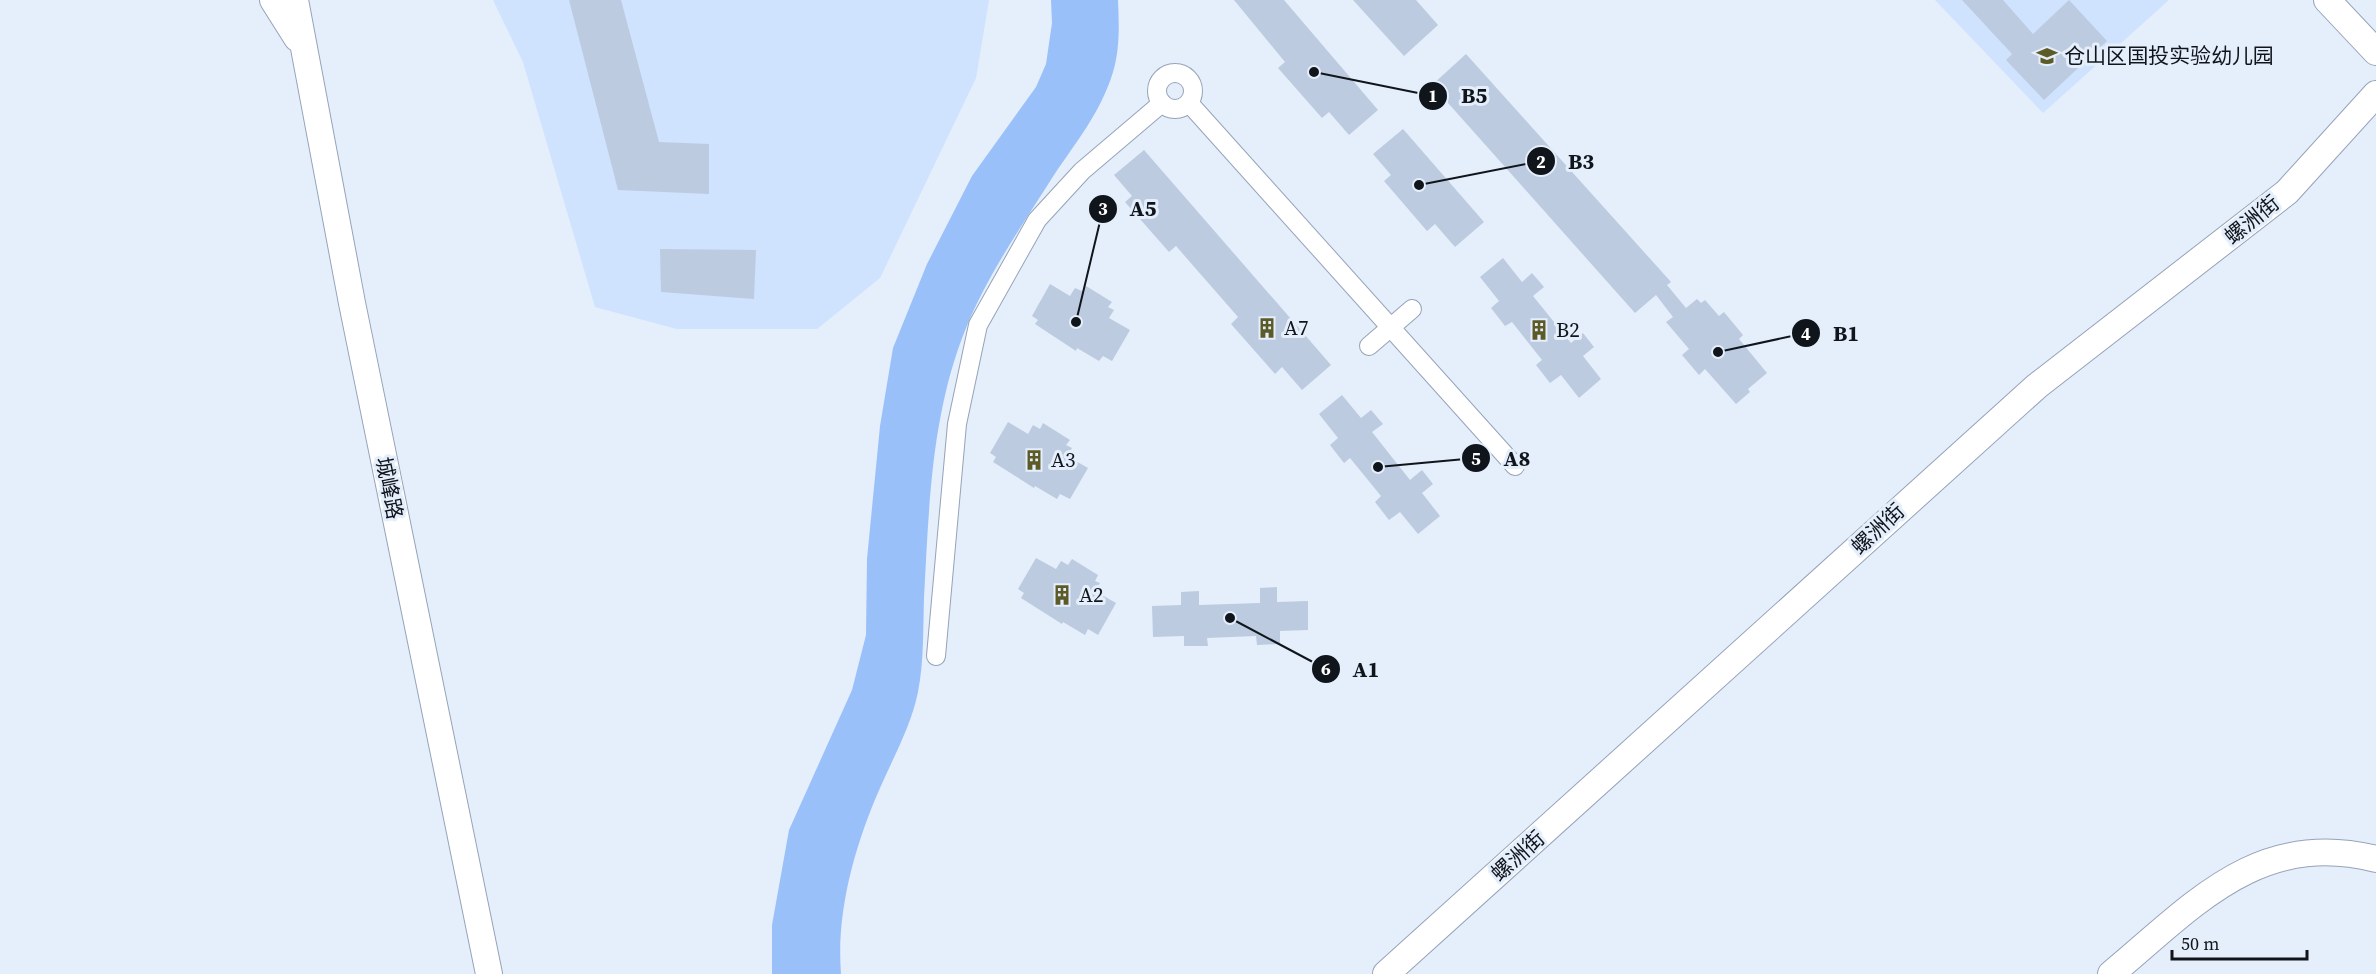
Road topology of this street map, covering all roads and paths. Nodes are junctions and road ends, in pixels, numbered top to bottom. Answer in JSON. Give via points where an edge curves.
{"nodes":[{"id":1,"x":273,"y":0,"type":"edge"},
{"id":2,"x":295,"y":0,"type":"edge"},
{"id":3,"x":2327,"y":0,"type":"edge"},
{"id":4,"x":304,"y":49,"type":"junction"},
{"id":5,"x":2376,"y":52,"type":"edge"},
{"id":6,"x":2376,"y":94,"type":"edge"},
{"id":7,"x":1162,"y":103,"type":"junction"},
{"id":8,"x":1189,"y":103,"type":"junction"},
{"id":9,"x":1412,"y":309,"type":"dead end"},
{"id":10,"x":1390,"y":328,"type":"junction"},
{"id":11,"x":1369,"y":346,"type":"dead end"},
{"id":12,"x":1515,"y":466,"type":"dead end"},
{"id":13,"x":936,"y":656,"type":"dead end"},
{"id":14,"x":2376,"y":859,"type":"edge"},
{"id":15,"x":489,"y":974,"type":"edge"},
{"id":16,"x":1386,"y":974,"type":"edge"},
{"id":17,"x":2111,"y":974,"type":"edge"}],
"edges":[{"from":1,"to":4,"type":"street"},
{"from":2,"to":4,"type":"street","name":"城峰路"},
{"from":3,"to":5,"type":"street"},
{"from":4,"to":15,"type":"street","name":"城峰路"},
{"from":6,"to":16,"type":"street","name":"螺洲街","via":[[2287,192],[2037,386]]},
{"from":7,"to":8,"type":"street","via":[[1178,108]]},
{"from":7,"to":8,"type":"street","via":[[1157,87],[1164,76],[1175,72],[1190,80],[1193,92]]},
{"from":7,"to":13,"type":"street","via":[[1082,171],[1037,220],[978,325],[957,424]]},
{"from":8,"to":10,"type":"street"},
{"from":9,"to":10,"type":"street"},
{"from":10,"to":11,"type":"street"},
{"from":10,"to":12,"type":"street"},
{"from":14,"to":17,"type":"street","via":[[2315,852],[2278,858],[2248,869],[2212,891]]}]}
